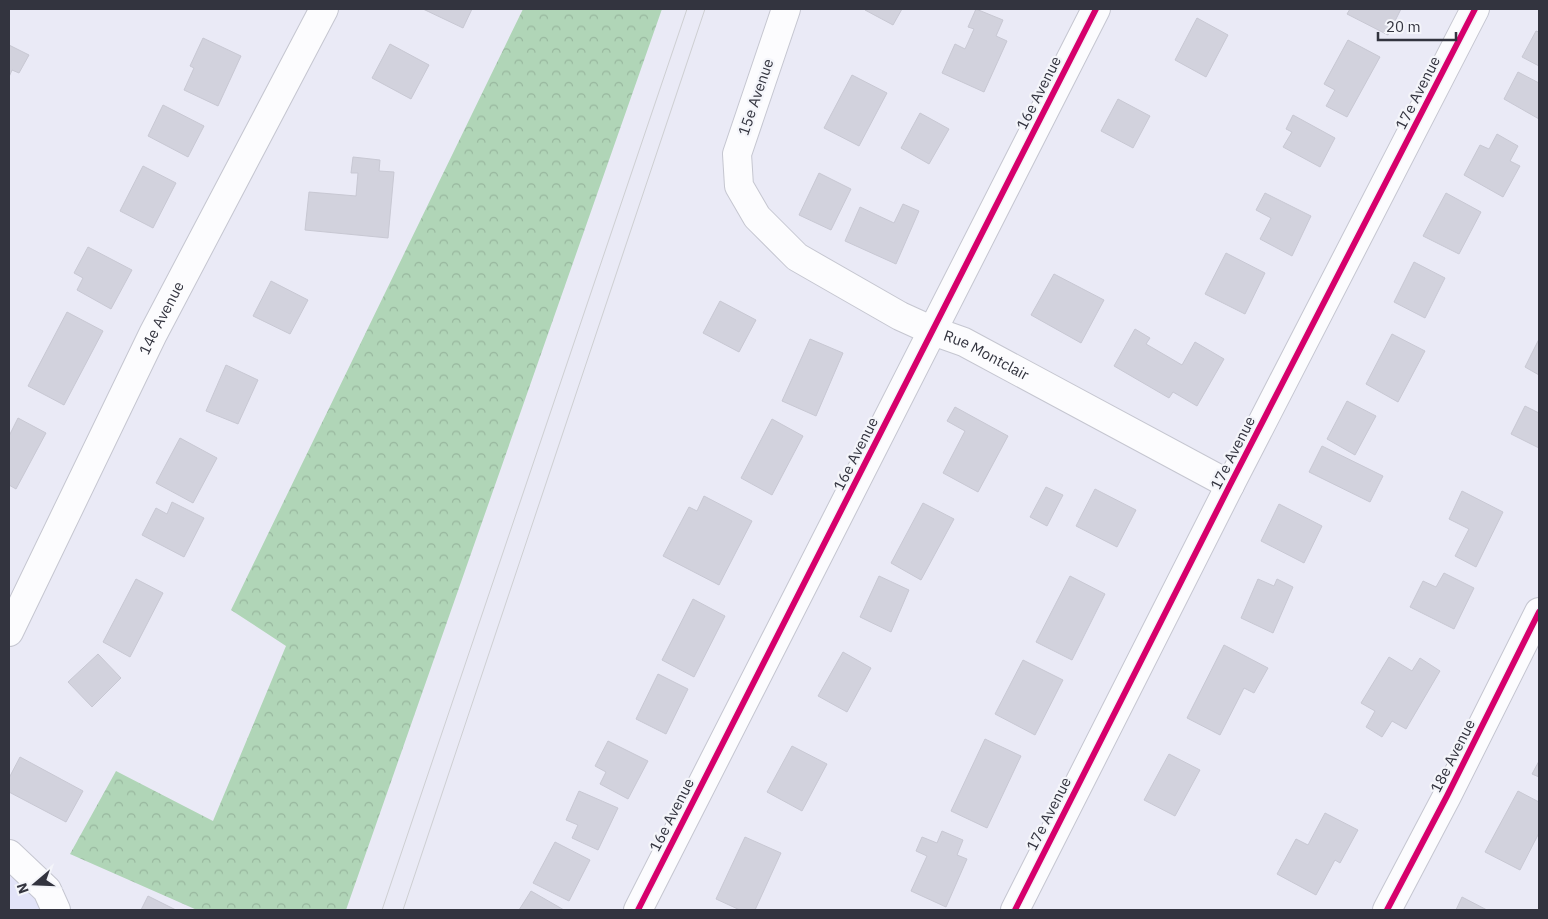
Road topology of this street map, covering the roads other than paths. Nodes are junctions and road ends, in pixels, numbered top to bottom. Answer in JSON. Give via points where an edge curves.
{"nodes":[{"id":1,"x":786,"y":9,"type":"edge"},
{"id":2,"x":1096,"y":9,"type":"edge"},
{"id":3,"x":1476,"y":9,"type":"edge"},
{"id":4,"x":315,"y":12,"type":"edge"},
{"id":5,"x":739,"y":186,"type":"joint"},
{"id":6,"x":933,"y":331,"type":"junction"},
{"id":7,"x":1230,"y":485,"type":"junction"},
{"id":8,"x":1539,"y":612,"type":"edge"},
{"id":9,"x":9,"y":632,"type":"edge"},
{"id":10,"x":9,"y":854,"type":"edge"},
{"id":11,"x":56,"y":910,"type":"edge"},
{"id":12,"x":638,"y":910,"type":"edge"},
{"id":13,"x":1015,"y":910,"type":"edge"},
{"id":14,"x":1387,"y":910,"type":"edge"}],
"edges":[{"from":1,"to":5,"type":"street","name":"15e Avenue","via":[[737,154]]},
{"from":2,"to":6,"type":"street","name":"16e Avenue"},
{"from":3,"to":7,"type":"street","name":"17e Avenue"},
{"from":4,"to":9,"type":"street","name":"14e Avenue","via":[[153,334]]},
{"from":5,"to":6,"type":"street","name":"Rue Montclair","via":[[757,217],[797,257],[900,316]]},
{"from":6,"to":7,"type":"street","name":"Rue Montclair","via":[[964,342]]},
{"from":6,"to":12,"type":"street","name":"16e Avenue"},
{"from":7,"to":13,"type":"street","name":"17e Avenue"},
{"from":8,"to":14,"type":"street","name":"18e Avenue","via":[[1448,796]]},
{"from":10,"to":11,"type":"street","via":[[47,890]]}]}
